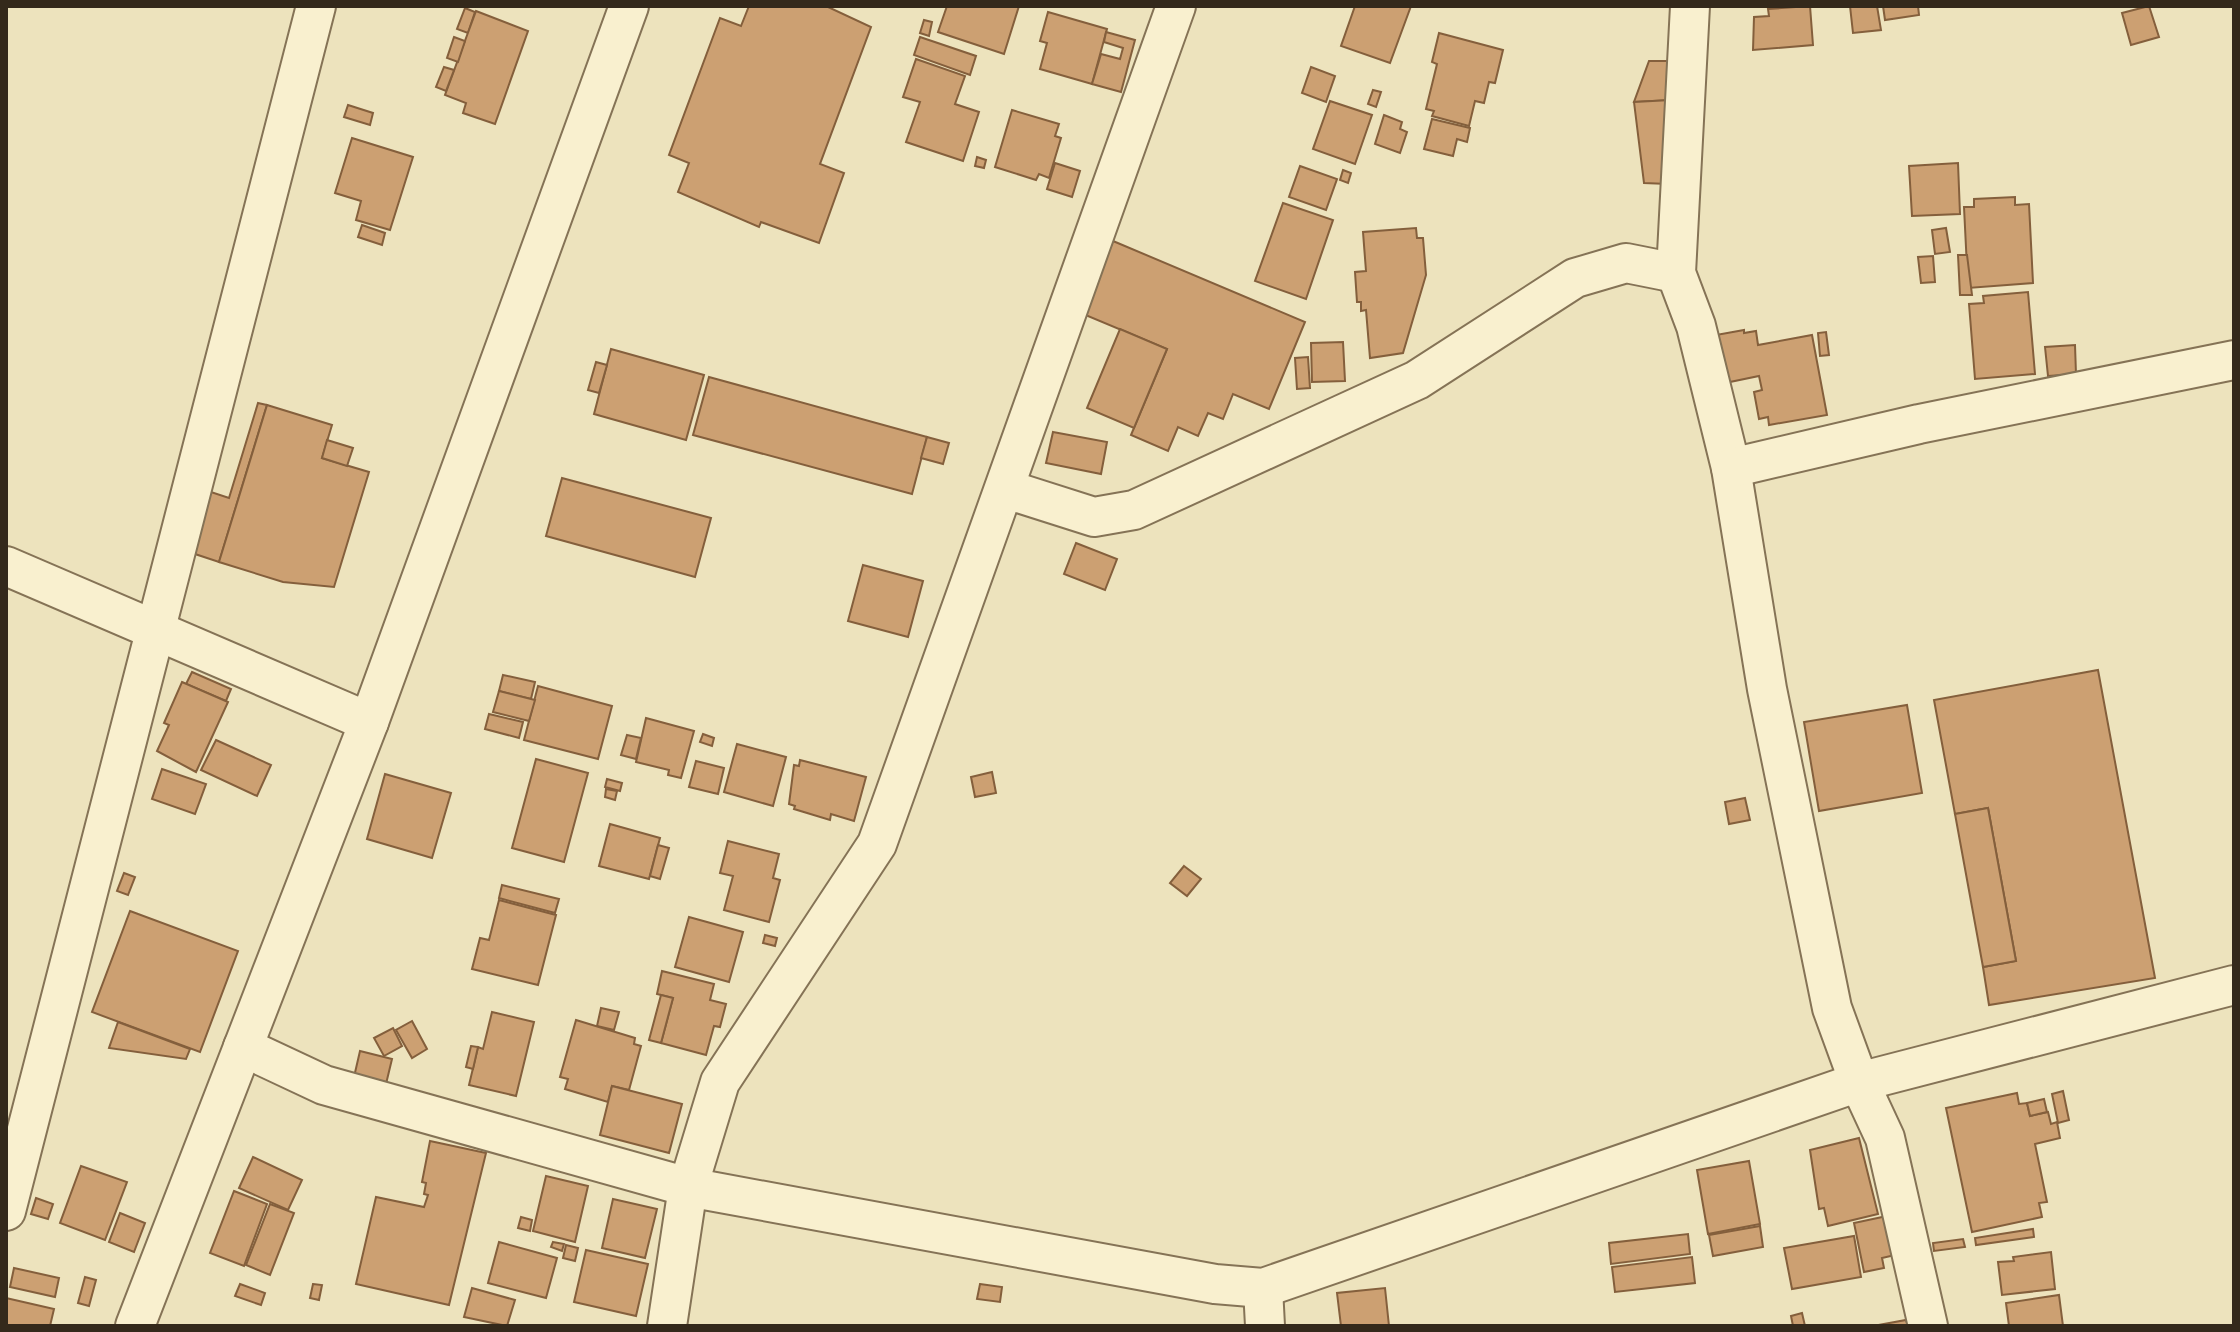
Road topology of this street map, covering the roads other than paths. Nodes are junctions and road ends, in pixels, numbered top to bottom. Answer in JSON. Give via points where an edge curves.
{"nodes":[{"id":1,"x":316,"y":6,"type":"edge"},
{"id":2,"x":629,"y":6,"type":"edge"},
{"id":3,"x":1176,"y":6,"type":"edge"},
{"id":4,"x":1690,"y":6,"type":"edge"},
{"id":5,"x":1676,"y":273,"type":"junction"},
{"id":6,"x":2234,"y":360,"type":"edge"},
{"id":7,"x":1731,"y":468,"type":"junction"},
{"id":8,"x":1006,"y":489,"type":"junction"},
{"id":9,"x":6,"y":566,"type":"edge"},
{"id":10,"x":153,"y":629,"type":"junction"},
{"id":11,"x":369,"y":722,"type":"junction"},
{"id":12,"x":2234,"y":985,"type":"edge"},
{"id":13,"x":243,"y":1047,"type":"junction"},
{"id":14,"x":1859,"y":1082,"type":"junction"},
{"id":15,"x":688,"y":1187,"type":"junction"},
{"id":16,"x":6,"y":1211,"type":"edge"},
{"id":17,"x":1263,"y":1288,"type":"junction"},
{"id":18,"x":135,"y":1326,"type":"edge"},
{"id":19,"x":667,"y":1326,"type":"edge"},
{"id":20,"x":1265,"y":1326,"type":"edge"},
{"id":21,"x":1928,"y":1326,"type":"edge"}],
"edges":[{"from":1,"to":10,"type":"street"},
{"from":2,"to":11,"type":"street"},
{"from":3,"to":8,"type":"street"},
{"from":4,"to":5,"type":"street"},
{"from":5,"to":7,"type":"street","via":[[1696,326]]},
{"from":5,"to":8,"type":"street","via":[[1626,263],[1575,278],[1417,380],[1134,510],[1094,517]]},
{"from":6,"to":7,"type":"street"},
{"from":7,"to":14,"type":"street","via":[[1767,689],[1829,993]]},
{"from":8,"to":15,"type":"street","via":[[877,844],[720,1082]]},
{"from":9,"to":10,"type":"street"},
{"from":10,"to":11,"type":"street"},
{"from":10,"to":16,"type":"street"},
{"from":11,"to":13,"type":"street"},
{"from":12,"to":14,"type":"street"},
{"from":13,"to":15,"type":"street","via":[[324,1085]]},
{"from":13,"to":18,"type":"street"},
{"from":14,"to":17,"type":"street"},
{"from":14,"to":21,"type":"street","via":[[1885,1138]]},
{"from":15,"to":17,"type":"street","via":[[1215,1284]]},
{"from":15,"to":19,"type":"street"},
{"from":17,"to":20,"type":"street"}]}
